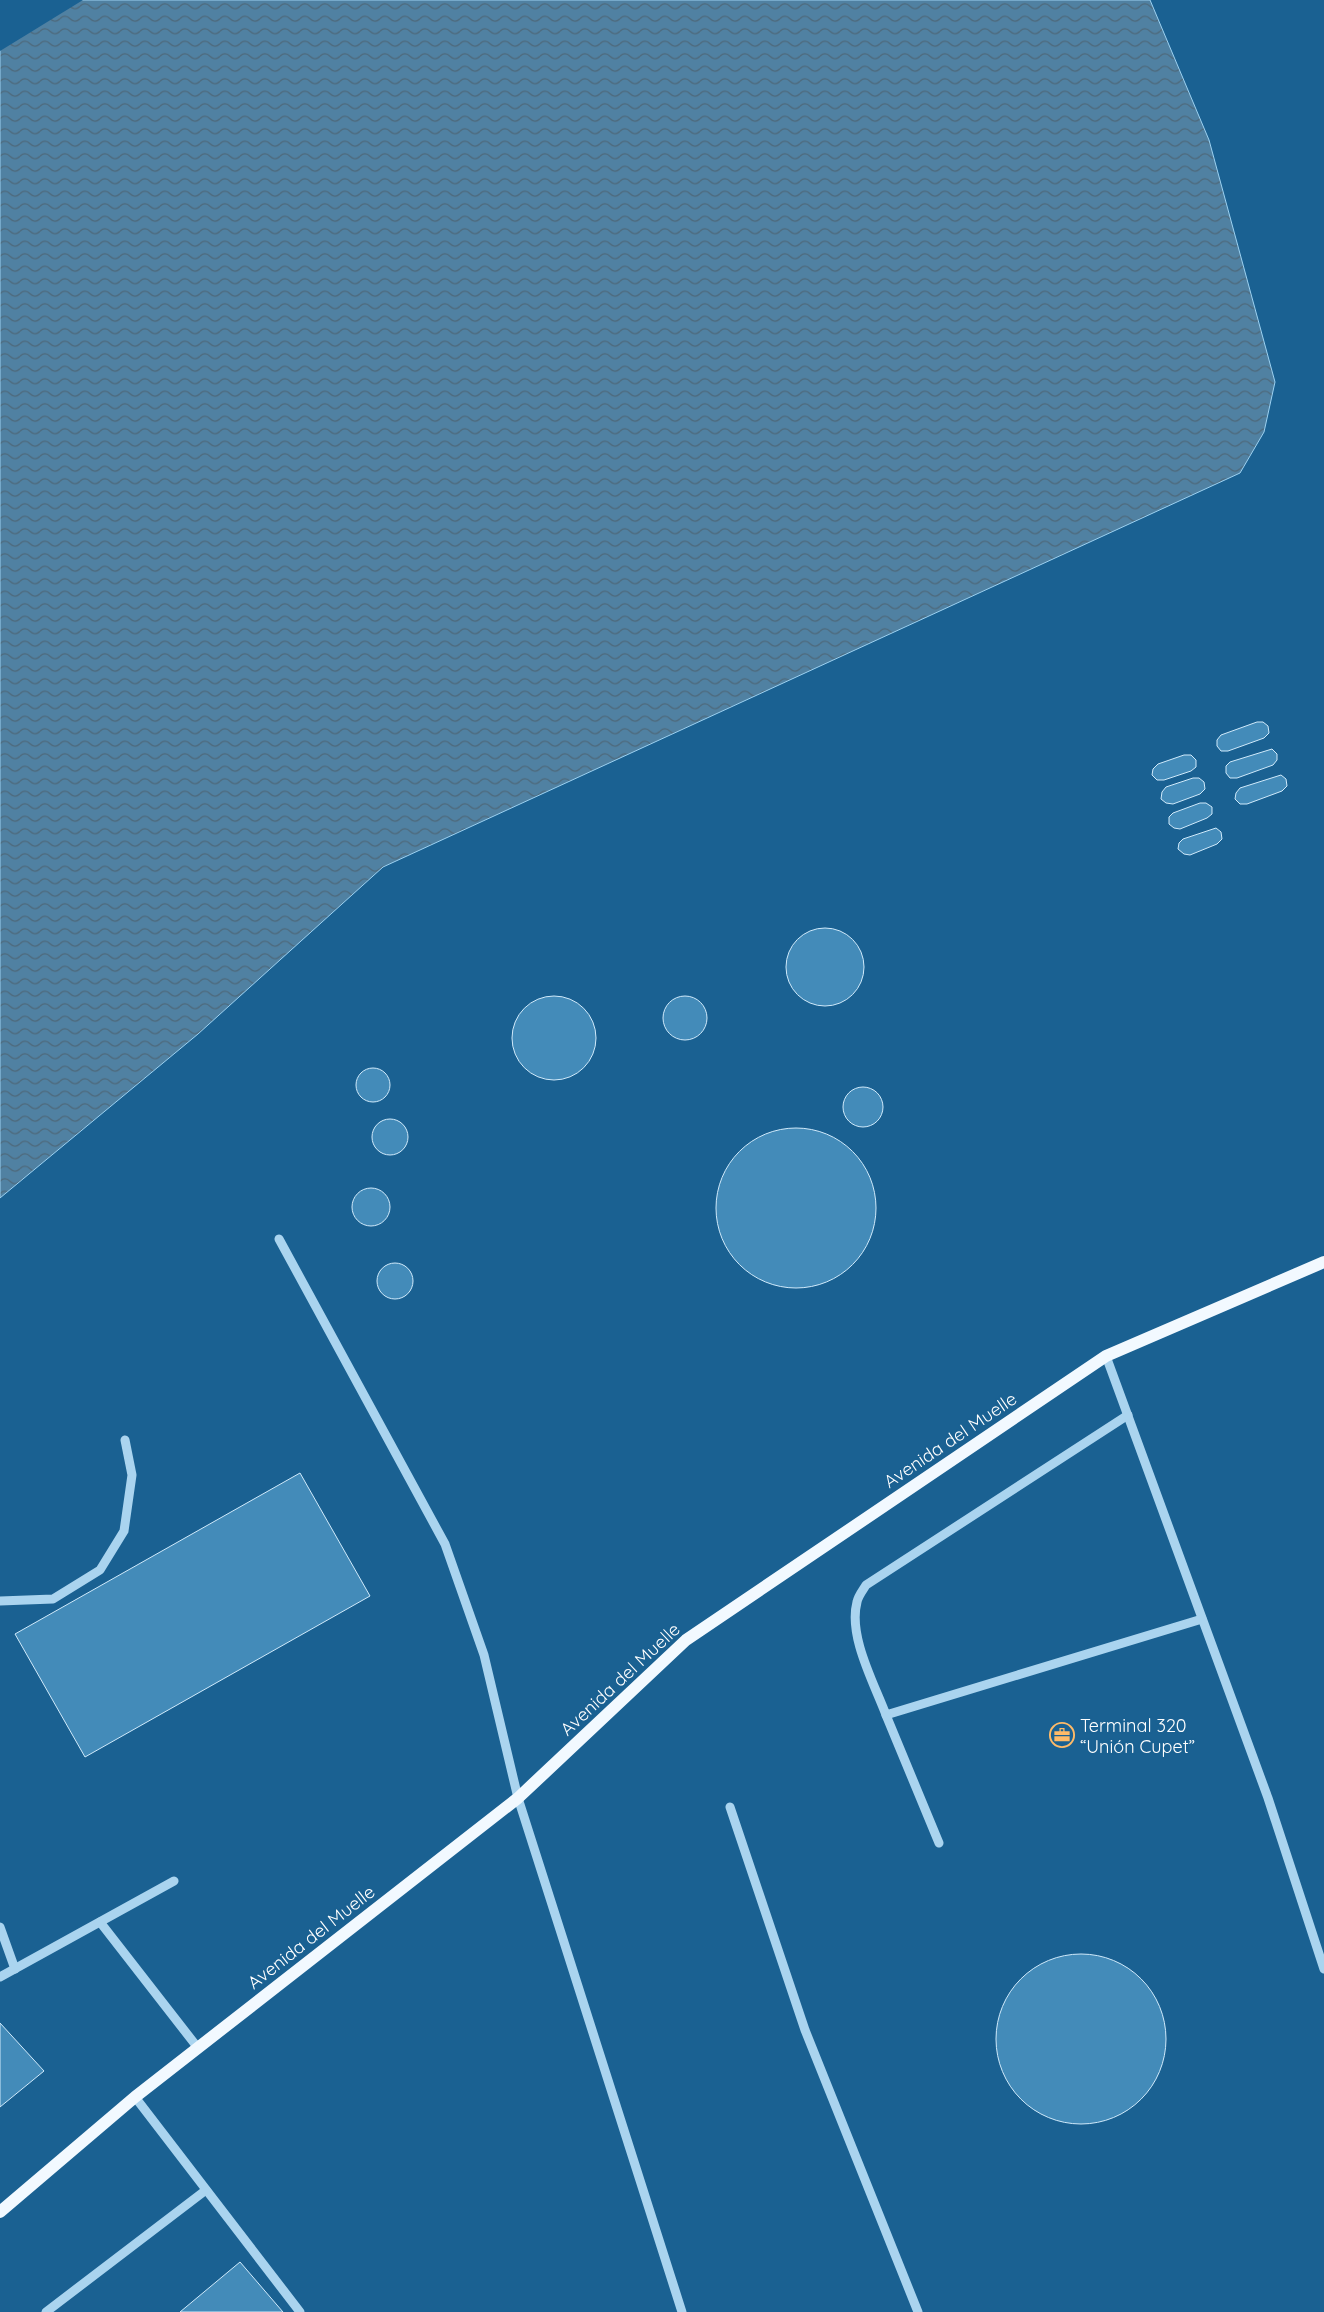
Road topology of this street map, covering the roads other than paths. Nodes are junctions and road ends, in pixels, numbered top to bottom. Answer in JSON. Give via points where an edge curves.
{"nodes":[{"id":1,"x":279,"y":1239,"type":"dead end"},
{"id":2,"x":1324,"y":1262,"type":"edge"},
{"id":3,"x":1106,"y":1356,"type":"junction"},
{"id":4,"x":1128,"y":1415,"type":"junction"},
{"id":5,"x":125,"y":1440,"type":"dead end"},
{"id":6,"x":0,"y":1601,"type":"edge"},
{"id":7,"x":1202,"y":1619,"type":"junction"},
{"id":8,"x":886,"y":1716,"type":"junction"},
{"id":9,"x":518,"y":1798,"type":"junction"},
{"id":10,"x":730,"y":1807,"type":"dead end"},
{"id":11,"x":939,"y":1843,"type":"dead end"},
{"id":12,"x":174,"y":1881,"type":"dead end"},
{"id":13,"x":100,"y":1922,"type":"junction"},
{"id":14,"x":0,"y":1927,"type":"edge"},
{"id":15,"x":15,"y":1969,"type":"junction"},
{"id":16,"x":1324,"y":1969,"type":"edge"},
{"id":17,"x":0,"y":1977,"type":"edge"},
{"id":18,"x":198,"y":2048,"type":"junction"},
{"id":19,"x":135,"y":2097,"type":"junction"},
{"id":20,"x":206,"y":2190,"type":"junction"},
{"id":21,"x":0,"y":2212,"type":"edge"},
{"id":22,"x":46,"y":2312,"type":"edge"},
{"id":23,"x":300,"y":2312,"type":"edge"},
{"id":24,"x":682,"y":2312,"type":"edge"},
{"id":25,"x":918,"y":2312,"type":"edge"}],
"edges":[{"from":1,"to":9,"type":"lane","via":[[445,1544],[484,1655]]},
{"from":2,"to":3,"type":"main road","name":"Avenida del Muelle"},
{"from":3,"to":4,"type":"lane"},
{"from":3,"to":9,"type":"main road","name":"Avenida del Muelle","via":[[686,1640]]},
{"from":4,"to":7,"type":"lane"},
{"from":4,"to":8,"type":"lane","via":[[866,1585],[857,1601],[854,1623],[857,1640]]},
{"from":5,"to":6,"type":"lane","via":[[132,1475],[124,1531],[100,1570],[53,1599]]},
{"from":7,"to":8,"type":"lane"},
{"from":7,"to":16,"type":"lane","via":[[1268,1798]]},
{"from":8,"to":11,"type":"lane"},
{"from":9,"to":18,"type":"main road","name":"Avenida del Muelle"},
{"from":9,"to":24,"type":"lane"},
{"from":10,"to":25,"type":"lane","via":[[806,2030]]},
{"from":12,"to":13,"type":"lane"},
{"from":13,"to":15,"type":"lane"},
{"from":13,"to":18,"type":"lane"},
{"from":14,"to":15,"type":"lane"},
{"from":15,"to":17,"type":"lane"},
{"from":18,"to":19,"type":"main road","name":"Avenida del Muelle"},
{"from":19,"to":20,"type":"lane"},
{"from":19,"to":21,"type":"main road","name":"Avenida del Muelle"},
{"from":20,"to":22,"type":"lane"},
{"from":20,"to":23,"type":"lane"}]}
